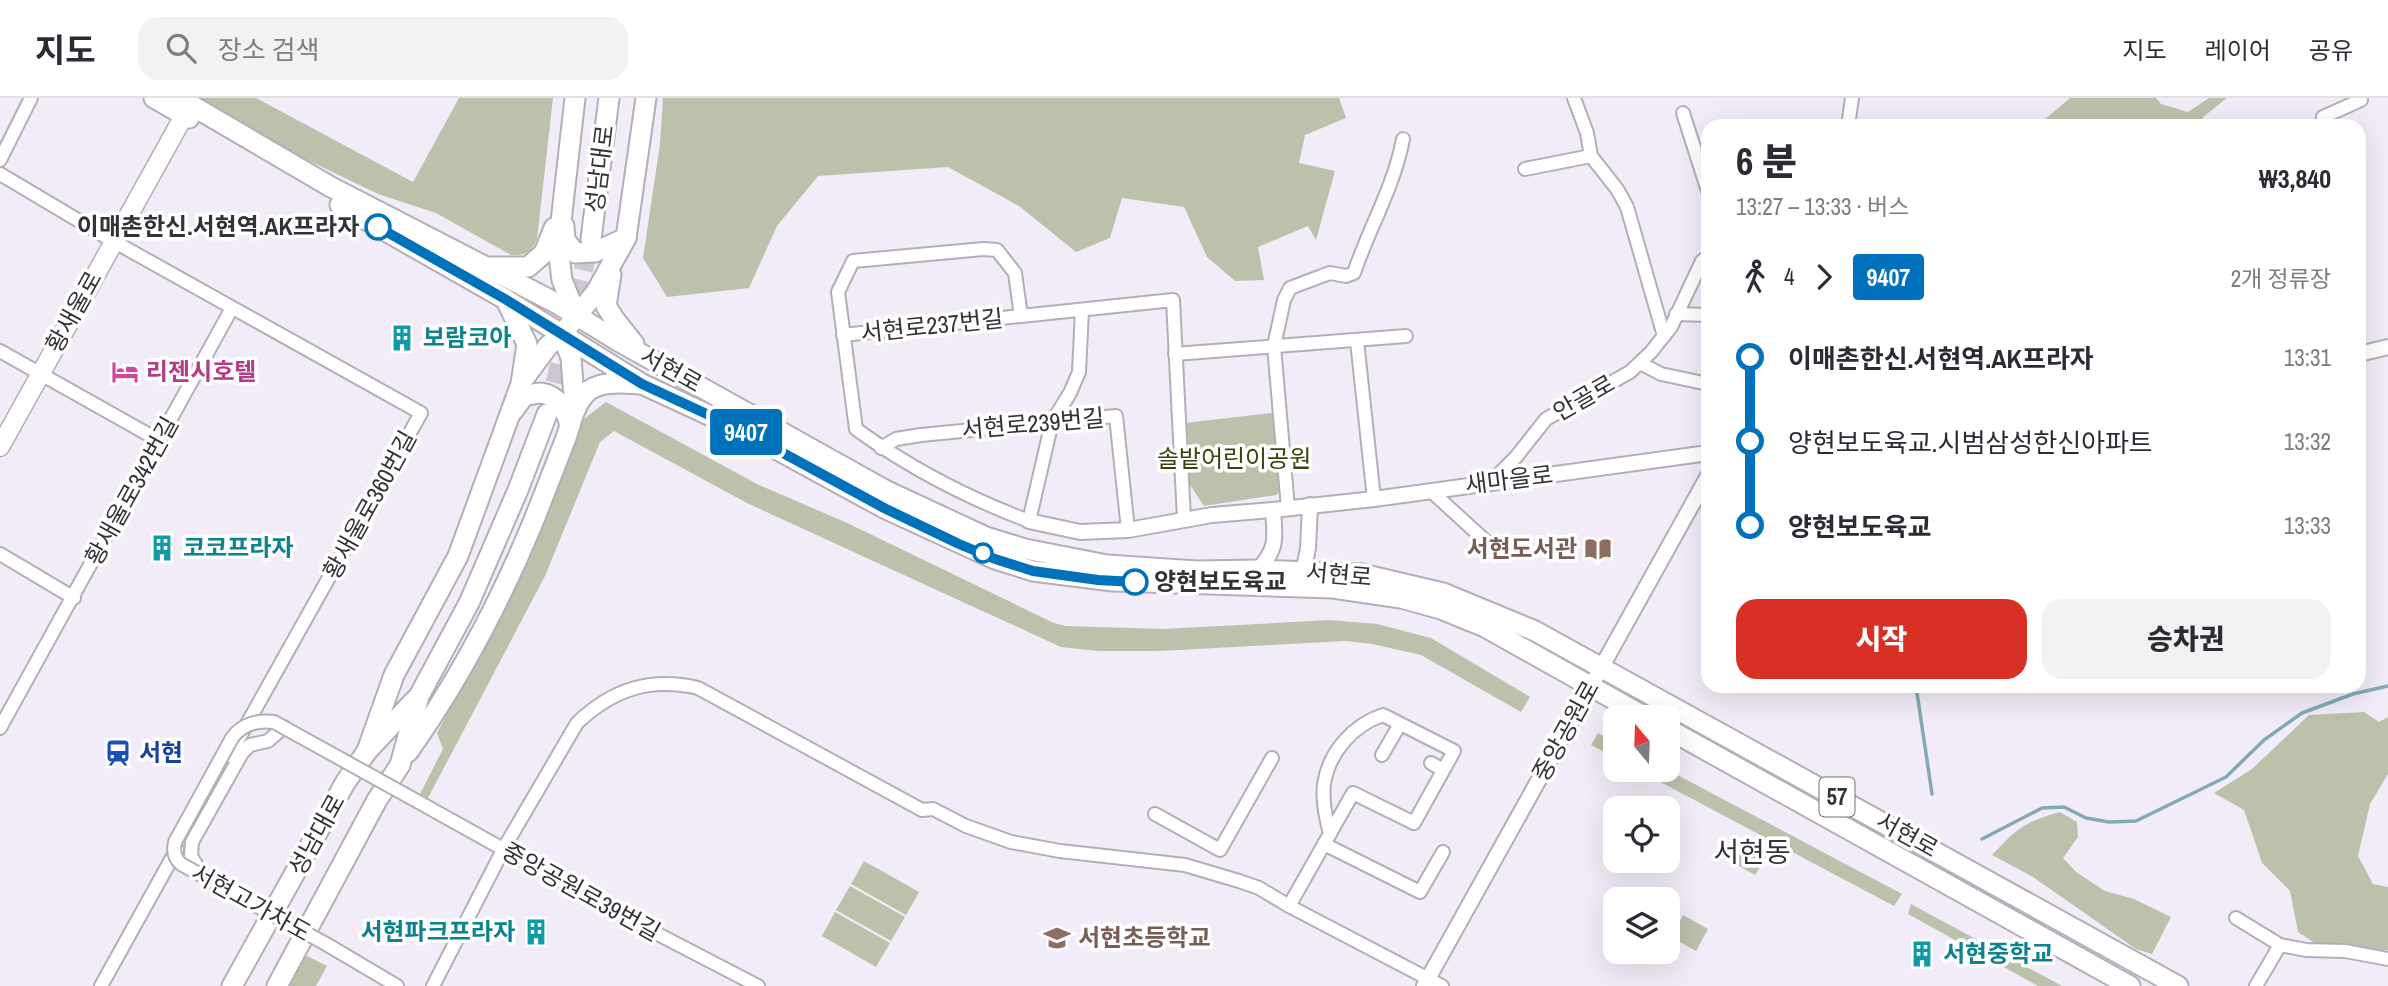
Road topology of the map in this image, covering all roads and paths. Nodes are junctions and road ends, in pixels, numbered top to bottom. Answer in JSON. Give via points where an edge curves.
{"nodes":[{"id":1,"x":31,"y":98,"type":"edge"},
{"id":2,"x":154,"y":98,"type":"edge"},
{"id":3,"x":575,"y":98,"type":"edge"},
{"id":4,"x":609,"y":98,"type":"edge"},
{"id":5,"x":646,"y":98,"type":"edge"},
{"id":6,"x":1574,"y":98,"type":"edge"},
{"id":7,"x":1852,"y":98,"type":"edge"},
{"id":8,"x":2361,"y":100,"type":"dead end"},
{"id":9,"x":184,"y":106,"type":"edge"},
{"id":10,"x":1683,"y":113,"type":"dead end"},
{"id":11,"x":1850,"y":119,"type":"edge"},
{"id":12,"x":2323,"y":119,"type":"edge"},
{"id":13,"x":1403,"y":139,"type":"dead end"},
{"id":14,"x":1591,"y":156,"type":"junction"},
{"id":15,"x":0,"y":160,"type":"edge"},
{"id":16,"x":1525,"y":169,"type":"dead end"},
{"id":17,"x":1701,"y":169,"type":"edge"},
{"id":18,"x":0,"y":174,"type":"edge"},
{"id":19,"x":564,"y":204,"type":"junction"},
{"id":20,"x":626,"y":238,"type":"junction"},
{"id":21,"x":591,"y":239,"type":"tunnel mouth"},
{"id":22,"x":113,"y":241,"type":"junction"},
{"id":23,"x":1701,"y":263,"type":"edge"},
{"id":24,"x":486,"y":266,"type":"junction"},
{"id":25,"x":612,"y":266,"type":"junction"},
{"id":26,"x":505,"y":299,"type":"junction"},
{"id":27,"x":232,"y":308,"type":"junction"},
{"id":28,"x":1082,"y":310,"type":"junction"},
{"id":29,"x":1676,"y":313,"type":"junction"},
{"id":30,"x":576,"y":315,"type":"junction"},
{"id":31,"x":1701,"y":315,"type":"edge"},
{"id":32,"x":1021,"y":316,"type":"junction"},
{"id":33,"x":562,"y":334,"type":"junction"},
{"id":34,"x":844,"y":335,"type":"junction"},
{"id":35,"x":1406,"y":336,"type":"dead end"},
{"id":36,"x":1664,"y":336,"type":"junction"},
{"id":37,"x":1357,"y":341,"type":"junction"},
{"id":38,"x":1274,"y":346,"type":"junction"},
{"id":39,"x":2388,"y":347,"type":"edge"},
{"id":40,"x":0,"y":351,"type":"edge"},
{"id":41,"x":2366,"y":352,"type":"edge"},
{"id":42,"x":1175,"y":354,"type":"junction"},
{"id":43,"x":645,"y":355,"type":"junction"},
{"id":44,"x":1640,"y":363,"type":"junction"},
{"id":45,"x":40,"y":373,"type":"junction"},
{"id":46,"x":1701,"y":383,"type":"edge"},
{"id":47,"x":520,"y":384,"type":"junction"},
{"id":48,"x":642,"y":384,"type":"junction"},
{"id":49,"x":511,"y":412,"type":"junction"},
{"id":50,"x":547,"y":414,"type":"tunnel mouth"},
{"id":51,"x":573,"y":418,"type":"junction"},
{"id":52,"x":1052,"y":422,"type":"junction"},
{"id":53,"x":160,"y":441,"type":"junction"},
{"id":54,"x":0,"y":447,"type":"edge"},
{"id":55,"x":881,"y":448,"type":"junction"},
{"id":56,"x":1701,"y":454,"type":"edge"},
{"id":57,"x":1491,"y":482,"type":"junction"},
{"id":58,"x":1701,"y":490,"type":"edge"},
{"id":59,"x":1431,"y":491,"type":"junction"},
{"id":60,"x":1374,"y":499,"type":"junction"},
{"id":61,"x":1310,"y":505,"type":"junction"},
{"id":62,"x":1280,"y":509,"type":"junction"},
{"id":63,"x":1184,"y":519,"type":"junction"},
{"id":64,"x":1029,"y":521,"type":"junction"},
{"id":65,"x":1128,"y":530,"type":"junction"},
{"id":66,"x":1491,"y":546,"type":"dead end"},
{"id":67,"x":0,"y":554,"type":"edge"},
{"id":68,"x":1258,"y":570,"type":"junction"},
{"id":69,"x":1302,"y":579,"type":"junction"},
{"id":70,"x":74,"y":598,"type":"junction"},
{"id":71,"x":1602,"y":667,"type":"junction"},
{"id":72,"x":1591,"y":687,"type":"junction"},
{"id":73,"x":419,"y":696,"type":"junction"},
{"id":74,"x":1624,"y":705,"type":"edge"},
{"id":75,"x":1400,"y":724,"type":"junction"},
{"id":76,"x":284,"y":727,"type":"junction"},
{"id":77,"x":0,"y":728,"type":"edge"},
{"id":78,"x":1680,"y":736,"type":"edge"},
{"id":79,"x":366,"y":751,"type":"junction"},
{"id":80,"x":1382,"y":755,"type":"dead end"},
{"id":81,"x":1272,"y":758,"type":"dead end"},
{"id":82,"x":1431,"y":764,"type":"dead end"},
{"id":83,"x":400,"y":765,"type":"junction"},
{"id":84,"x":1443,"y":770,"type":"junction"},
{"id":85,"x":406,"y":795,"type":"joint"},
{"id":86,"x":1155,"y":814,"type":"dead end"},
{"id":87,"x":1327,"y":839,"type":"junction"},
{"id":88,"x":504,"y":848,"type":"junction"},
{"id":89,"x":1443,"y":852,"type":"dead end"},
{"id":90,"x":203,"y":876,"type":"junction"},
{"id":91,"x":1289,"y":906,"type":"junction"},
{"id":92,"x":2236,"y":918,"type":"dead end"},
{"id":93,"x":2280,"y":945,"type":"junction"},
{"id":94,"x":2388,"y":959,"type":"edge"},
{"id":95,"x":1426,"y":982,"type":"edge"},
{"id":96,"x":101,"y":986,"type":"edge"},
{"id":97,"x":232,"y":986,"type":"edge"},
{"id":98,"x":277,"y":986,"type":"edge"},
{"id":99,"x":397,"y":986,"type":"edge"},
{"id":100,"x":433,"y":986,"type":"edge"},
{"id":101,"x":758,"y":986,"type":"edge"},
{"id":102,"x":1442,"y":986,"type":"edge"},
{"id":103,"x":2130,"y":986,"type":"edge"},
{"id":104,"x":2178,"y":986,"type":"edge"},
{"id":105,"x":2256,"y":986,"type":"edge"}],
"edges":[{"from":1,"to":15,"type":"street"},
{"from":2,"to":9,"type":"main road","name":"서현로","number":"57"},
{"from":3,"to":19,"type":"main road"},
{"from":4,"to":21,"type":"main road","name":"성남대로"},
{"from":5,"to":20,"type":"main road"},
{"from":6,"to":14,"type":"street"},
{"from":7,"to":11,"type":"street"},
{"from":8,"to":12,"type":"street"},
{"from":9,"to":22,"type":"main road","name":"황새울로"},
{"from":9,"to":24,"type":"main road","name":"서현로","number":"57"},
{"from":9,"to":26,"type":"main road","name":"서현로","number":"57"},
{"from":10,"to":17,"type":"street"},
{"from":13,"to":38,"type":"street","via":[[1385,200],[1354,273],[1330,273],[1290,288]]},
{"from":14,"to":16,"type":"street"},
{"from":14,"to":36,"type":"street","via":[[1627,207]]},
{"from":18,"to":22,"type":"street","name":"황새울로360번길"},
{"from":19,"to":20,"type":"main road","via":[[565,240],[575,253],[595,253]]},
{"from":19,"to":24,"type":"main road","via":[[544,253],[535,262],[528,267]]},
{"from":19,"to":30,"type":"main road","via":[[558,248],[562,280]]},
{"from":20,"to":25,"type":"main road"},
{"from":22,"to":27,"type":"street","name":"황새울로360번길"},
{"from":22,"to":45,"type":"main road","name":"황새울로"},
{"from":23,"to":29,"type":"street","name":"안골로"},
{"from":24,"to":30,"type":"main road","name":"서현로","number":"57"},
{"from":25,"to":30,"type":"main road"},
{"from":25,"to":43,"type":"main road","via":[[606,306]]},
{"from":26,"to":33,"type":"main road","name":"서현로","number":"57"},
{"from":26,"to":47,"type":"main road","via":[[527,344]]},
{"from":27,"to":53,"type":"street","name":"황새울로342번길"},
{"from":27,"to":96,"type":"street","name":"황새울로360번길","via":[[421,413]]},
{"from":28,"to":32,"type":"street","name":"서현로237번길"},
{"from":28,"to":42,"type":"street","name":"서현로237번길","via":[[1173,300]]},
{"from":28,"to":52,"type":"street","via":[[1079,372]]},
{"from":29,"to":31,"type":"street"},
{"from":29,"to":36,"type":"street","name":"안골로"},
{"from":30,"to":33,"type":"main road"},
{"from":30,"to":43,"type":"main road","name":"서현로","number":"57"},
{"from":32,"to":34,"type":"street","name":"서현로237번길"},
{"from":32,"to":34,"type":"street","name":"서현로237번길","via":[[1015,272],[997,250],[853,261],[838,292]]},
{"from":33,"to":47,"type":"main road"},
{"from":33,"to":48,"type":"main road","name":"서현로","number":"57"},
{"from":33,"to":51,"type":"main road","via":[[571,358]]},
{"from":34,"to":55,"type":"street","name":"서현로237번길","via":[[856,429]]},
{"from":35,"to":37,"type":"street"},
{"from":36,"to":44,"type":"street","name":"안골로"},
{"from":37,"to":38,"type":"street"},
{"from":37,"to":60,"type":"street"},
{"from":38,"to":42,"type":"street"},
{"from":38,"to":62,"type":"street"},
{"from":39,"to":41,"type":"street"},
{"from":40,"to":45,"type":"street"},
{"from":42,"to":63,"type":"street"},
{"from":43,"to":68,"type":"main road","name":"서현로","number":"57","via":[[887,491],[986,537],[1107,565]]},
{"from":44,"to":46,"type":"street","via":[[1661,374]]},
{"from":44,"to":57,"type":"street","name":"안골로","via":[[1546,419]]},
{"from":45,"to":53,"type":"street"},
{"from":45,"to":54,"type":"main road","name":"황새울로"},
{"from":47,"to":49,"type":"main road"},
{"from":48,"to":51,"type":"main road","via":[[597,387],[586,393]]},
{"from":48,"to":69,"type":"main road","name":"서현로","number":"57","via":[[741,430],[934,532],[1033,571],[1113,582]]},
{"from":49,"to":51,"type":"main road","via":[[524,396],[542,393],[560,403]]},
{"from":49,"to":79,"type":"main road","via":[[458,556],[394,675]]},
{"from":50,"to":73,"type":"main road","name":"성남대로","via":[[469,603]]},
{"from":51,"to":83,"type":"main road","via":[[516,561],[443,703]]},
{"from":52,"to":55,"type":"street","name":"서현로239번길","via":[[920,435]]},
{"from":52,"to":64,"type":"street"},
{"from":52,"to":65,"type":"street","name":"서현로239번길","via":[[1116,416]]},
{"from":53,"to":70,"type":"street","name":"황새울로342번길"},
{"from":55,"to":64,"type":"street","via":[[928,477]]},
{"from":56,"to":57,"type":"street","name":"새마을로"},
{"from":57,"to":59,"type":"street","name":"새마을로"},
{"from":58,"to":71,"type":"street","name":"중앙공원로"},
{"from":59,"to":60,"type":"street","name":"새마을로"},
{"from":59,"to":66,"type":"street"},
{"from":60,"to":61,"type":"street","name":"새마을로"},
{"from":61,"to":62,"type":"street","name":"새마을로"},
{"from":61,"to":69,"type":"street"},
{"from":62,"to":63,"type":"street","name":"새마을로"},
{"from":62,"to":68,"type":"street","via":[[1276,540]]},
{"from":63,"to":65,"type":"street","name":"새마을로"},
{"from":64,"to":65,"type":"street","name":"새마을로","via":[[1080,532]]},
{"from":67,"to":70,"type":"street"},
{"from":68,"to":69,"type":"main road","name":"서현로","number":"57"},
{"from":69,"to":71,"type":"main road","name":"서현로","number":"57","via":[[1362,574],[1443,593],[1535,631]]},
{"from":69,"to":72,"type":"main road","name":"서현로","number":"57","via":[[1441,610],[1485,627]]},
{"from":70,"to":77,"type":"street","name":"황새울로342번길"},
{"from":71,"to":72,"type":"street","name":"중앙공원로"},
{"from":71,"to":104,"type":"main road","name":"서현로","number":"57"},
{"from":72,"to":74,"type":"main road","name":"서현로","number":"57"},
{"from":72,"to":95,"type":"street","name":"중앙공원로"},
{"from":73,"to":79,"type":"main road","name":"성남대로"},
{"from":73,"to":83,"type":"main road","name":"성남대로"},
{"from":75,"to":80,"type":"street"},
{"from":75,"to":84,"type":"street","via":[[1454,751]]},
{"from":75,"to":87,"type":"street","via":[[1383,715],[1365,722],[1335,755],[1324,785]]},
{"from":76,"to":85,"type":"street","name":"서현고가차도","bridge":true},
{"from":76,"to":90,"type":"street","via":[[242,753],[192,842],[191,856]]},
{"from":76,"to":90,"type":"street","name":"서현고가차도","bridge":true,"via":[[264,721],[235,733],[175,842],[178,861]]},
{"from":78,"to":103,"type":"main road","name":"서현로","number":"57"},
{"from":79,"to":97,"type":"main road","name":"성남대로"},
{"from":81,"to":86,"type":"street","via":[[1220,850]]},
{"from":82,"to":84,"type":"street"},
{"from":83,"to":98,"type":"main road","name":"성남대로"},
{"from":84,"to":87,"type":"street","via":[[1414,823],[1353,793]]},
{"from":85,"to":88,"type":"street","name":"중앙공원로39번길"},
{"from":87,"to":89,"type":"street","via":[[1420,892]]},
{"from":87,"to":91,"type":"street"},
{"from":88,"to":91,"type":"street","via":[[577,723],[623,693],[667,683],[698,688],[887,793],[988,834],[1060,851],[1185,865],[1259,888]]},
{"from":88,"to":100,"type":"street"},
{"from":88,"to":101,"type":"street","name":"중앙공원로39번길"},
{"from":90,"to":99,"type":"street","name":"서현고가차도","bridge":true},
{"from":91,"to":95,"type":"street"},
{"from":92,"to":93,"type":"street"},
{"from":93,"to":94,"type":"street"},
{"from":93,"to":105,"type":"street"},
{"from":95,"to":102,"type":"street"}]}
